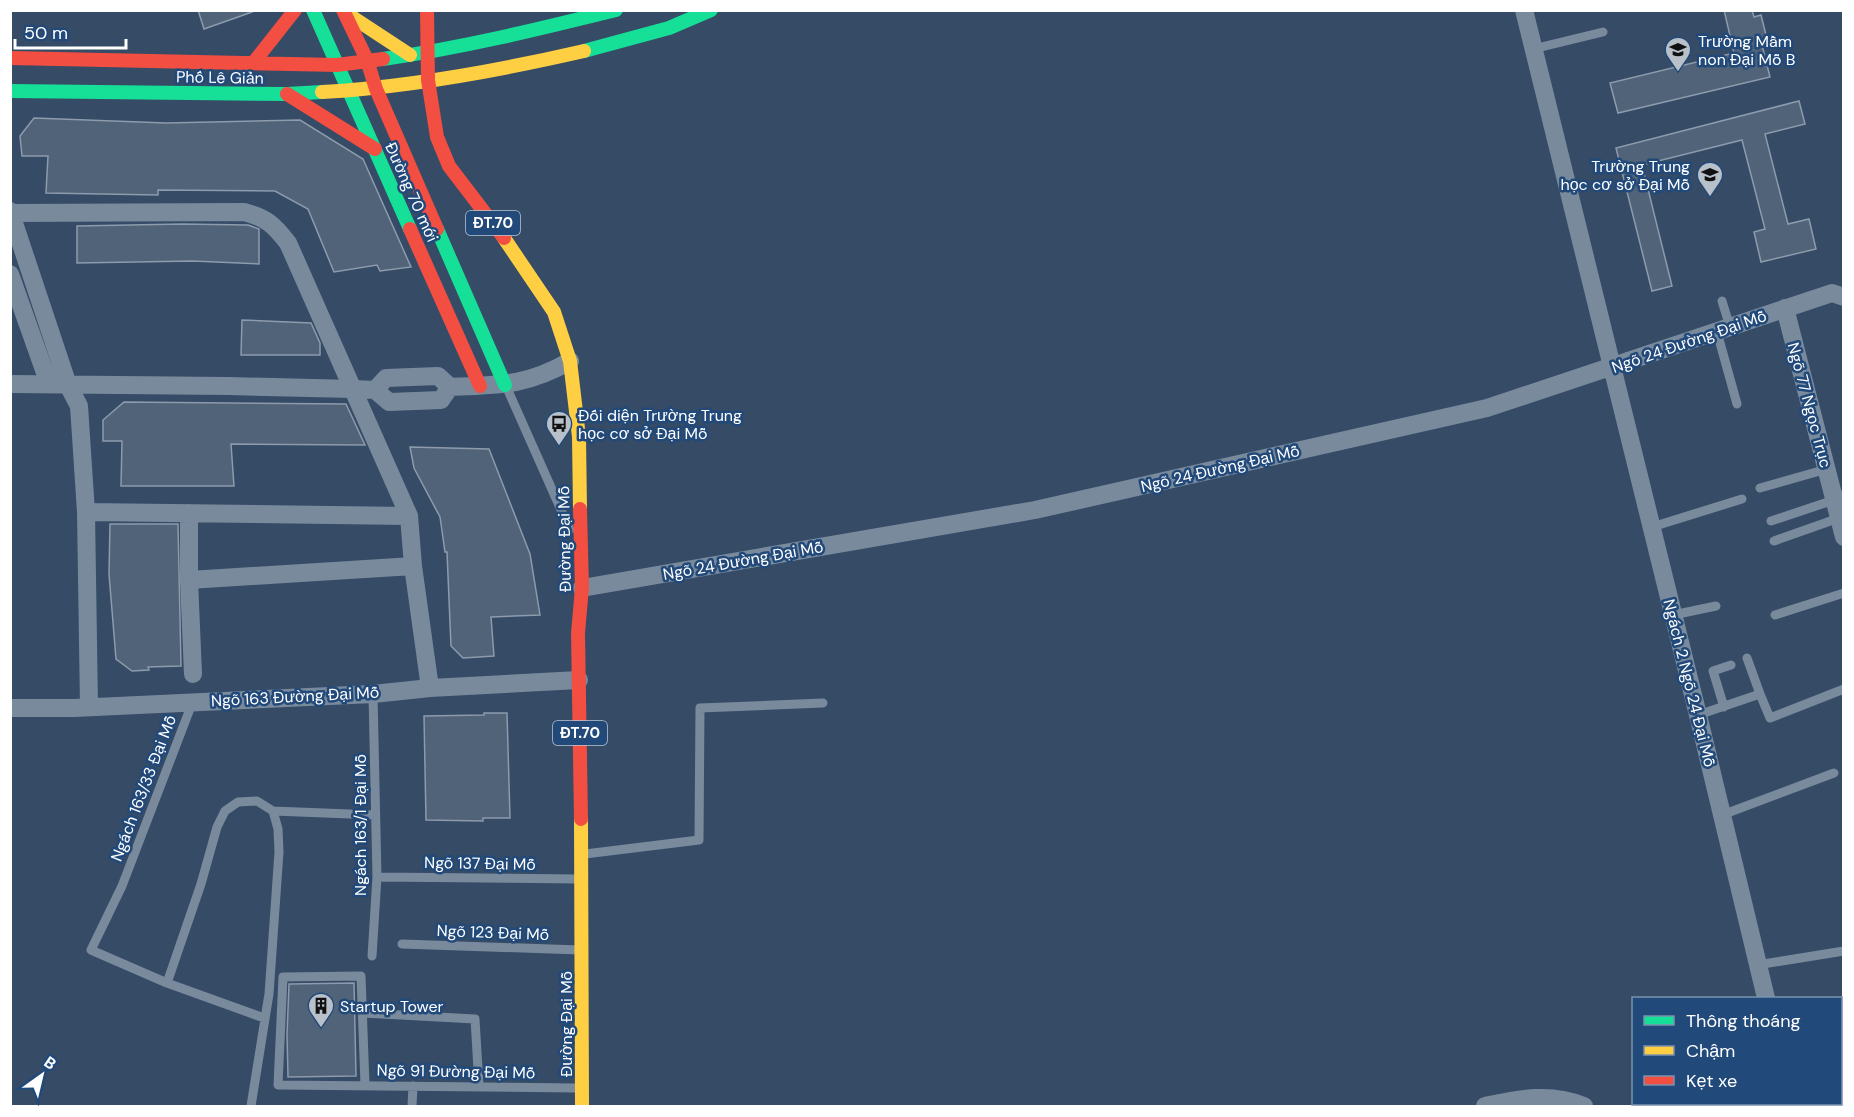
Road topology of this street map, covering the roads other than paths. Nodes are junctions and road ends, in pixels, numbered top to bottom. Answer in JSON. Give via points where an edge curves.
{"nodes":[{"id":1,"x":295,"y":10,"type":"edge"},
{"id":2,"x":314,"y":10,"type":"edge"},
{"id":3,"x":427,"y":10,"type":"edge"},
{"id":4,"x":616,"y":10,"type":"edge"},
{"id":5,"x":711,"y":10,"type":"edge"},
{"id":6,"x":1524,"y":10,"type":"edge"},
{"id":7,"x":344,"y":11,"type":"edge"},
{"id":8,"x":1603,"y":32,"type":"dead end"},
{"id":9,"x":1533,"y":49,"type":"junction"},
{"id":10,"x":427,"y":53,"type":"junction"},
{"id":11,"x":410,"y":55,"type":"junction"},
{"id":12,"x":10,"y":58,"type":"edge"},
{"id":13,"x":367,"y":60,"type":"junction"},
{"id":14,"x":254,"y":62,"type":"junction"},
{"id":15,"x":337,"y":65,"type":"junction"},
{"id":16,"x":428,"y":80,"type":"junction"},
{"id":17,"x":376,"y":89,"type":"junction"},
{"id":18,"x":348,"y":90,"type":"junction"},
{"id":19,"x":10,"y":91,"type":"edge"},
{"id":20,"x":287,"y":94,"type":"junction"},
{"id":21,"x":375,"y":149,"type":"junction"},
{"id":22,"x":11,"y":212,"type":"edge"},
{"id":23,"x":10,"y":274,"type":"edge"},
{"id":24,"x":1844,"y":297,"type":"edge"},
{"id":25,"x":1722,"y":301,"type":"dead end"},
{"id":26,"x":1785,"y":308,"type":"junction"},
{"id":27,"x":1724,"y":330,"type":"junction"},
{"id":28,"x":570,"y":361,"type":"junction"},
{"id":29,"x":1612,"y":368,"type":"junction"},
{"id":30,"x":10,"y":384,"type":"edge"},
{"id":31,"x":49,"y":384,"type":"junction"},
{"id":32,"x":68,"y":385,"type":"junction"},
{"id":33,"x":505,"y":385,"type":"junction"},
{"id":34,"x":480,"y":386,"type":"junction"},
{"id":35,"x":353,"y":389,"type":"junction"},
{"id":36,"x":1737,"y":404,"type":"dead end"},
{"id":37,"x":1827,"y":469,"type":"junction"},
{"id":38,"x":1760,"y":488,"type":"dead end"},
{"id":39,"x":1839,"y":497,"type":"edge"},
{"id":40,"x":1742,"y":499,"type":"dead end"},
{"id":41,"x":86,"y":512,"type":"junction"},
{"id":42,"x":189,"y":513,"type":"junction"},
{"id":43,"x":409,"y":516,"type":"junction"},
{"id":44,"x":1839,"y":518,"type":"junction"},
{"id":45,"x":1771,"y":521,"type":"dead end"},
{"id":46,"x":1652,"y":527,"type":"junction"},
{"id":47,"x":1844,"y":537,"type":"edge"},
{"id":48,"x":1774,"y":541,"type":"dead end"},
{"id":49,"x":581,"y":554,"type":"junction"},
{"id":50,"x":413,"y":566,"type":"junction"},
{"id":51,"x":189,"y":580,"type":"junction"},
{"id":52,"x":582,"y":588,"type":"junction"},
{"id":53,"x":1844,"y":592,"type":"edge"},
{"id":54,"x":1716,"y":606,"type":"dead end"},
{"id":55,"x":1673,"y":615,"type":"junction"},
{"id":56,"x":1775,"y":615,"type":"dead end"},
{"id":57,"x":1747,"y":658,"type":"dead end"},
{"id":58,"x":1731,"y":665,"type":"dead end"},
{"id":59,"x":193,"y":674,"type":"dead end"},
{"id":60,"x":579,"y":680,"type":"junction"},
{"id":61,"x":430,"y":688,"type":"junction"},
{"id":62,"x":1844,"y":688,"type":"edge"},
{"id":63,"x":373,"y":694,"type":"junction"},
{"id":64,"x":1760,"y":694,"type":"junction"},
{"id":65,"x":193,"y":701,"type":"junction"},
{"id":66,"x":823,"y":703,"type":"dead end"},
{"id":67,"x":89,"y":707,"type":"junction"},
{"id":68,"x":1724,"y":707,"type":"junction"},
{"id":69,"x":10,"y":708,"type":"edge"},
{"id":70,"x":1698,"y":715,"type":"junction"},
{"id":71,"x":1834,"y":773,"type":"dead end"},
{"id":72,"x":273,"y":811,"type":"junction"},
{"id":73,"x":375,"y":815,"type":"junction"},
{"id":74,"x":1722,"y":815,"type":"junction"},
{"id":75,"x":582,"y":854,"type":"junction"},
{"id":76,"x":377,"y":877,"type":"junction"},
{"id":77,"x":582,"y":879,"type":"junction"},
{"id":78,"x":402,"y":944,"type":"dead end"},
{"id":79,"x":582,"y":950,"type":"junction"},
{"id":80,"x":1844,"y":951,"type":"edge"},
{"id":81,"x":372,"y":956,"type":"dead end"},
{"id":82,"x":1757,"y":965,"type":"junction"},
{"id":83,"x":167,"y":983,"type":"junction"},
{"id":84,"x":1766,"y":997,"type":"edge"},
{"id":85,"x":363,"y":1013,"type":"junction"},
{"id":86,"x":264,"y":1018,"type":"junction"},
{"id":87,"x":365,"y":1085,"type":"junction"},
{"id":88,"x":413,"y":1086,"type":"junction"},
{"id":89,"x":479,"y":1086,"type":"junction"},
{"id":90,"x":582,"y":1088,"type":"junction"},
{"id":91,"x":251,"y":1107,"type":"edge"},
{"id":92,"x":412,"y":1107,"type":"edge"},
{"id":93,"x":582,"y":1107,"type":"edge"},
{"id":94,"x":1485,"y":1107,"type":"edge"},
{"id":95,"x":1584,"y":1107,"type":"edge"}],
"edges":[{"from":1,"to":14,"type":"main road"},
{"from":2,"to":15,"type":"main road","name":"Đường 70 mới"},
{"from":3,"to":10,"type":"main road","name":"Đường Đại Mỗ","number":"ĐT.70"},
{"from":4,"to":10,"type":"main road","name":"Phố Lê Giản"},
{"from":5,"to":16,"type":"main road","name":"Phố Lê Giản","via":[[669,28],[607,46],[509,68]]},
{"from":6,"to":9,"type":"street","name":"Ngách 2 Ngõ 24 Đại Mỗ"},
{"from":7,"to":11,"type":"main road"},
{"from":7,"to":13,"type":"main road","name":"Đường 70 mới"},
{"from":8,"to":9,"type":"lane"},
{"from":9,"to":29,"type":"street","name":"Ngách 2 Ngõ 24 Đại Mỗ"},
{"from":10,"to":11,"type":"main road","name":"Phố Lê Giản"},
{"from":10,"to":16,"type":"main road","name":"Đường Đại Mỗ","number":"ĐT.70"},
{"from":11,"to":13,"type":"main road","name":"Phố Lê Giản"},
{"from":12,"to":14,"type":"main road","name":"Phố Lê Giản"},
{"from":13,"to":15,"type":"main road","name":"Phố Lê Giản"},
{"from":13,"to":17,"type":"main road","name":"Đường 70 mới"},
{"from":14,"to":15,"type":"main road","name":"Phố Lê Giản"},
{"from":15,"to":18,"type":"main road","name":"Đường 70 mới"},
{"from":16,"to":17,"type":"main road","name":"Phố Lê Giản"},
{"from":16,"to":28,"type":"main road","name":"Đường Đại Mỗ","number":"ĐT.70","via":[[437,137],[450,166],[518,256],[554,312]]},
{"from":17,"to":18,"type":"main road","name":"Phố Lê Giản"},
{"from":17,"to":33,"type":"main road","name":"Đường 70 mới"},
{"from":18,"to":20,"type":"main road","name":"Phố Lê Giản"},
{"from":18,"to":21,"type":"main road","name":"Đường 70 mới"},
{"from":19,"to":20,"type":"main road","name":"Phố Lê Giản"},
{"from":20,"to":21,"type":"main road"},
{"from":21,"to":34,"type":"main road","name":"Đường 70 mới"},
{"from":22,"to":32,"type":"street"},
{"from":22,"to":35,"type":"street","via":[[244,212],[262,217],[288,243]]},
{"from":23,"to":31,"type":"street"},
{"from":24,"to":26,"type":"street","name":"Ngõ 24 Đường Đại Mỗ","via":[[1832,293]]},
{"from":25,"to":27,"type":"lane"},
{"from":26,"to":27,"type":"street","name":"Ngõ 24 Đường Đại Mỗ"},
{"from":26,"to":37,"type":"street","name":"Ngõ 77 Ngọc Trục"},
{"from":27,"to":29,"type":"street","name":"Ngõ 24 Đường Đại Mỗ"},
{"from":27,"to":36,"type":"lane"},
{"from":28,"to":33,"type":"street","via":[[549,374]]},
{"from":28,"to":49,"type":"main road","name":"Đường Đại Mỗ","number":"ĐT.70","via":[[579,437]]},
{"from":29,"to":46,"type":"street","name":"Ngách 2 Ngõ 24 Đại Mỗ"},
{"from":29,"to":52,"type":"street","name":"Ngõ 24 Đường Đại Mỗ","via":[[1487,408],[1035,510]]},
{"from":30,"to":31,"type":"street"},
{"from":31,"to":32,"type":"street"},
{"from":32,"to":35,"type":"street"},
{"from":32,"to":41,"type":"street","via":[[79,406]]},
{"from":33,"to":34,"type":"street"},
{"from":33,"to":49,"type":"lane"},
{"from":34,"to":35,"type":"street","via":[[450,387],[438,376],[386,378],[375,390]]},
{"from":35,"to":43,"type":"street"},
{"from":37,"to":38,"type":"lane"},
{"from":37,"to":39,"type":"street","name":"Ngõ 77 Ngọc Trục"},
{"from":39,"to":44,"type":"street","name":"Ngõ 77 Ngọc Trục"},
{"from":39,"to":45,"type":"lane"},
{"from":40,"to":46,"type":"lane"},
{"from":41,"to":42,"type":"street"},
{"from":41,"to":67,"type":"street"},
{"from":42,"to":43,"type":"street"},
{"from":42,"to":51,"type":"street"},
{"from":43,"to":50,"type":"street"},
{"from":44,"to":47,"type":"street","name":"Ngõ 77 Ngọc Trục"},
{"from":44,"to":48,"type":"lane"},
{"from":46,"to":55,"type":"street","name":"Ngách 2 Ngõ 24 Đại Mỗ"},
{"from":49,"to":52,"type":"main road","name":"Đường Đại Mỗ","number":"ĐT.70"},
{"from":50,"to":51,"type":"street"},
{"from":50,"to":61,"type":"street"},
{"from":51,"to":59,"type":"street"},
{"from":52,"to":60,"type":"main road","name":"Đường Đại Mỗ","number":"ĐT.70"},
{"from":53,"to":56,"type":"lane"},
{"from":54,"to":55,"type":"lane"},
{"from":55,"to":70,"type":"street","name":"Ngách 2 Ngõ 24 Đại Mỗ"},
{"from":57,"to":64,"type":"lane"},
{"from":58,"to":68,"type":"lane","via":[[1713,671]]},
{"from":60,"to":61,"type":"street","name":"Ngõ 163 Đường Đại Mỗ"},
{"from":60,"to":75,"type":"main road","name":"Đường Đại Mỗ","number":"ĐT.70"},
{"from":61,"to":63,"type":"street","name":"Ngõ 163 Đường Đại Mỗ"},
{"from":62,"to":64,"type":"lane","via":[[1770,718]]},
{"from":63,"to":65,"type":"street","name":"Ngõ 163 Đường Đại Mỗ"},
{"from":63,"to":73,"type":"lane","name":"Ngách 163/1 Đại Mỗ"},
{"from":64,"to":68,"type":"lane"},
{"from":65,"to":67,"type":"street","name":"Ngõ 163 Đường Đại Mỗ"},
{"from":65,"to":83,"type":"lane","name":"Ngách 163/33 Đại Mỗ","via":[[122,886],[90,950]]},
{"from":66,"to":75,"type":"lane","via":[[699,708],[699,840]]},
{"from":67,"to":69,"type":"street","name":"Ngõ 163 Đường Đại Mỗ"},
{"from":68,"to":70,"type":"lane"},
{"from":70,"to":74,"type":"street","name":"Ngách 2 Ngõ 24 Đại Mỗ"},
{"from":71,"to":74,"type":"lane"},
{"from":72,"to":73,"type":"lane"},
{"from":72,"to":83,"type":"lane","via":[[257,801],[238,802],[225,811]]},
{"from":72,"to":86,"type":"lane","via":[[279,852]]},
{"from":73,"to":76,"type":"lane","name":"Ngách 163/1 Đại Mỗ"},
{"from":74,"to":82,"type":"street","name":"Ngách 2 Ngõ 24 Đại Mỗ"},
{"from":75,"to":77,"type":"main road","name":"Đường Đại Mỗ","number":"ĐT.70"},
{"from":76,"to":77,"type":"lane","name":"Ngõ 137 Đại Mỗ"},
{"from":76,"to":81,"type":"lane","name":"Ngách 163/1 Đại Mỗ"},
{"from":77,"to":79,"type":"main road","name":"Đường Đại Mỗ","number":"ĐT.70"},
{"from":78,"to":79,"type":"lane","name":"Ngõ 123 Đại Mỗ"},
{"from":79,"to":90,"type":"main road","name":"Đường Đại Mỗ","number":"ĐT.70"},
{"from":80,"to":82,"type":"lane"},
{"from":82,"to":84,"type":"street","name":"Ngách 2 Ngõ 24 Đại Mỗ"},
{"from":83,"to":86,"type":"lane"},
{"from":85,"to":87,"type":"lane"},
{"from":85,"to":87,"type":"lane","name":"Ngõ 91 Đường Đại Mỗ","via":[[361,976],[283,977],[278,1085]]},
{"from":85,"to":89,"type":"lane","via":[[475,1019]]},
{"from":86,"to":91,"type":"lane"},
{"from":87,"to":88,"type":"lane","name":"Ngõ 91 Đường Đại Mỗ"},
{"from":88,"to":89,"type":"lane","name":"Ngõ 91 Đường Đại Mỗ"},
{"from":88,"to":92,"type":"lane"},
{"from":89,"to":90,"type":"lane","name":"Ngõ 91 Đường Đại Mỗ"},
{"from":90,"to":93,"type":"main road","name":"Đường Đại Mỗ","number":"ĐT.70"},
{"from":94,"to":95,"type":"street","via":[[1550,1097]]}]}
